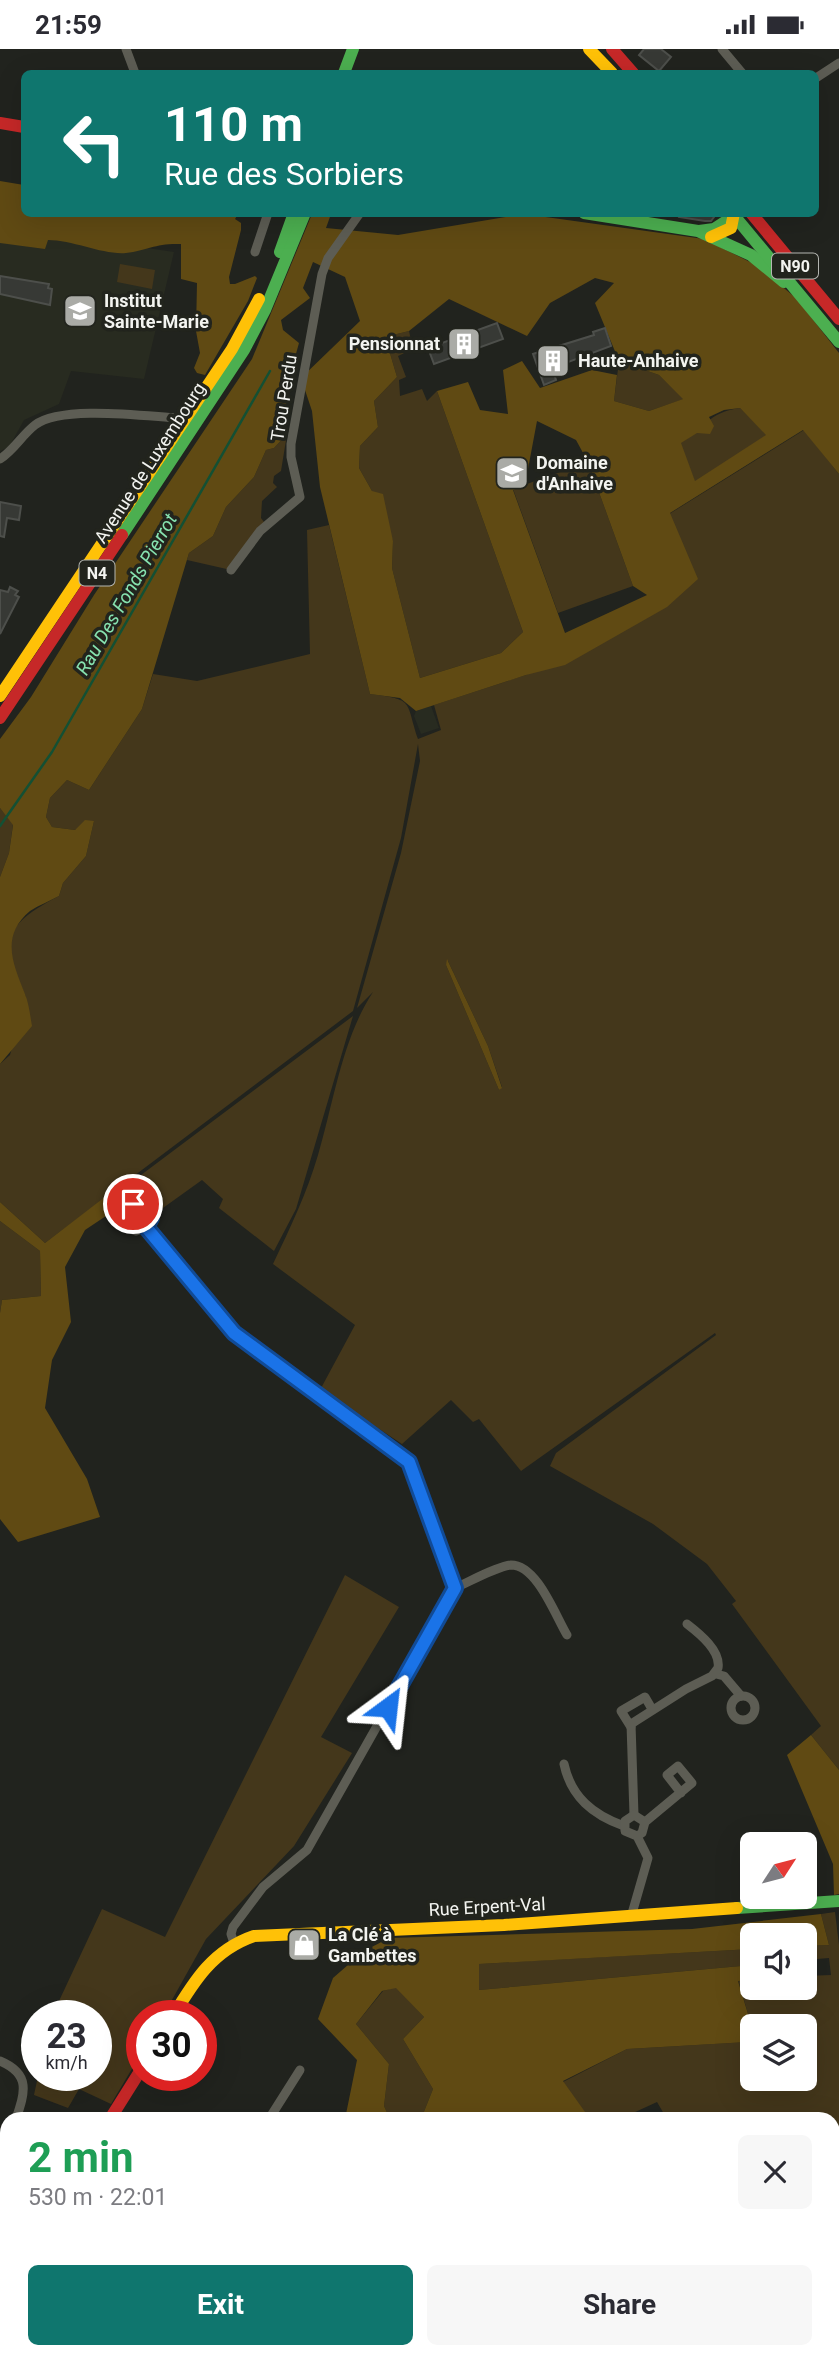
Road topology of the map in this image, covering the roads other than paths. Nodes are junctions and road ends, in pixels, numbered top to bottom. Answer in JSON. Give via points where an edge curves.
{"nodes":[{"id":1,"x":126,"y":49,"type":"edge"},
{"id":2,"x":353,"y":49,"type":"edge"},
{"id":3,"x":363,"y":49,"type":"edge"},
{"id":4,"x":589,"y":49,"type":"edge"},
{"id":5,"x":612,"y":49,"type":"edge"},
{"id":6,"x":722,"y":49,"type":"edge"},
{"id":7,"x":839,"y":63,"type":"edge"},
{"id":8,"x":134,"y":70,"type":"edge"},
{"id":9,"x":345,"y":70,"type":"edge"},
{"id":10,"x":356,"y":70,"type":"edge"},
{"id":11,"x":609,"y":70,"type":"edge"},
{"id":12,"x":630,"y":70,"type":"edge"},
{"id":13,"x":740,"y":70,"type":"edge"},
{"id":14,"x":819,"y":76,"type":"edge"},
{"id":15,"x":0,"y":123,"type":"edge"},
{"id":16,"x":21,"y":126,"type":"edge"},
{"id":17,"x":267,"y":217,"type":"edge"},
{"id":18,"x":292,"y":217,"type":"edge"},
{"id":19,"x":303,"y":217,"type":"edge"},
{"id":20,"x":357,"y":217,"type":"edge"},
{"id":21,"x":609,"y":217,"type":"edge"},
{"id":22,"x":730,"y":217,"type":"edge"},
{"id":23,"x":733,"y":217,"type":"edge"},
{"id":24,"x":736,"y":217,"type":"edge"},
{"id":25,"x":754,"y":217,"type":"edge"},
{"id":26,"x":698,"y":231,"type":"junction"},
{"id":27,"x":711,"y":237,"type":"junction"},
{"id":28,"x":255,"y":252,"type":"dead end"},
{"id":29,"x":797,"y":292,"type":"junction"},
{"id":30,"x":839,"y":319,"type":"edge"},
{"id":31,"x":839,"y":342,"type":"edge"},
{"id":32,"x":189,"y":425,"type":"junction"},
{"id":33,"x":0,"y":459,"type":"edge"},
{"id":34,"x":231,"y":570,"type":"dead end"},
{"id":35,"x":0,"y":697,"type":"edge"},
{"id":36,"x":0,"y":718,"type":"edge"},
{"id":37,"x":146,"y":1227,"type":"dead end"},
{"id":38,"x":455,"y":1588,"type":"junction"},
{"id":39,"x":687,"y":1624,"type":"dead end"},
{"id":40,"x":566,"y":1635,"type":"dead end"},
{"id":41,"x":716,"y":1674,"type":"junction"},
{"id":42,"x":740,"y":1696,"type":"dead end"},
{"id":43,"x":652,"y":1709,"type":"junction"},
{"id":44,"x":631,"y":1727,"type":"junction"},
{"id":45,"x":564,"y":1764,"type":"dead end"},
{"id":46,"x":681,"y":1793,"type":"dead end"},
{"id":47,"x":634,"y":1815,"type":"junction"},
{"id":48,"x":645,"y":1822,"type":"junction"},
{"id":49,"x":624,"y":1826,"type":"junction"},
{"id":50,"x":637,"y":1836,"type":"junction"},
{"id":51,"x":839,"y":1901,"type":"edge"},
{"id":52,"x":631,"y":1917,"type":"junction"},
{"id":53,"x":234,"y":1943,"type":"junction"},
{"id":54,"x":183,"y":2000,"type":"edge"},
{"id":55,"x":0,"y":2061,"type":"edge"},
{"id":56,"x":300,"y":2070,"type":"dead end"},
{"id":57,"x":128,"y":2091,"type":"edge"},
{"id":58,"x":18,"y":2112,"type":"edge"},
{"id":59,"x":114,"y":2112,"type":"edge"},
{"id":60,"x":274,"y":2112,"type":"edge"}],
"edges":[{"from":1,"to":8,"type":"street"},
{"from":2,"to":9,"type":"main road"},
{"from":3,"to":10,"type":"main road"},
{"from":4,"to":11,"type":"main road"},
{"from":5,"to":12,"type":"main road"},
{"from":6,"to":13,"type":"street"},
{"from":7,"to":14,"type":"street"},
{"from":15,"to":16,"type":"main road"},
{"from":17,"to":28,"type":"street"},
{"from":18,"to":32,"type":"main road","name":"Avenue de Luxembourg","number":"N4","via":[[257,305]]},
{"from":19,"to":32,"type":"main road","name":"Avenue de Luxembourg","number":"N4","via":[[244,350]]},
{"from":20,"to":34,"type":"street","name":"Trou Perdu","via":[[322,274],[291,444],[300,497],[260,531]]},
{"from":21,"to":26,"type":"main road"},
{"from":22,"to":26,"type":"main road","via":[[714,229]]},
{"from":23,"to":27,"type":"main road","via":[[731,228]]},
{"from":24,"to":29,"type":"main road","number":"N90"},
{"from":25,"to":30,"type":"main road","number":"N90"},
{"from":26,"to":27,"type":"main road"},
{"from":27,"to":29,"type":"main road","via":[[751,255]]},
{"from":29,"to":31,"type":"main road","number":"N90"},
{"from":32,"to":33,"type":"street","via":[[177,418],[68,413],[36,423]]},
{"from":32,"to":35,"type":"main road","name":"Avenue de Luxembourg","number":"N4"},
{"from":32,"to":36,"type":"main road","name":"Avenue de Luxembourg","number":"N4"},
{"from":37,"to":38,"type":"street","via":[[234,1333],[409,1462]]},
{"from":38,"to":40,"type":"street","via":[[509,1565],[524,1568],[534,1576]]},
{"from":38,"to":53,"type":"street","via":[[307,1850],[263,1887],[233,1927]]},
{"from":39,"to":41,"type":"street","via":[[717,1654]]},
{"from":41,"to":42,"type":"street","via":[[724,1676]]},
{"from":41,"to":43,"type":"street"},
{"from":43,"to":44,"type":"street"},
{"from":43,"to":44,"type":"street","via":[[645,1697],[621,1711]]},
{"from":44,"to":47,"type":"street"},
{"from":45,"to":49,"type":"street","via":[[568,1783],[583,1803]]},
{"from":46,"to":48,"type":"street"},
{"from":47,"to":48,"type":"street"},
{"from":47,"to":49,"type":"street"},
{"from":48,"to":50,"type":"street"},
{"from":49,"to":50,"type":"street","via":[[628,1834]]},
{"from":50,"to":52,"type":"street","via":[[648,1858]]},
{"from":51,"to":52,"type":"main road","name":"Rue Erpent-Val"},
{"from":52,"to":53,"type":"main road","name":"Rue Erpent-Val","via":[[268,1935]]},
{"from":53,"to":54,"type":"main road","name":"Rue Erpent-Val","via":[[207,1963]]},
{"from":55,"to":58,"type":"street","via":[[17,2070],[23,2081]]},
{"from":56,"to":60,"type":"street"},
{"from":57,"to":59,"type":"main road"}]}
